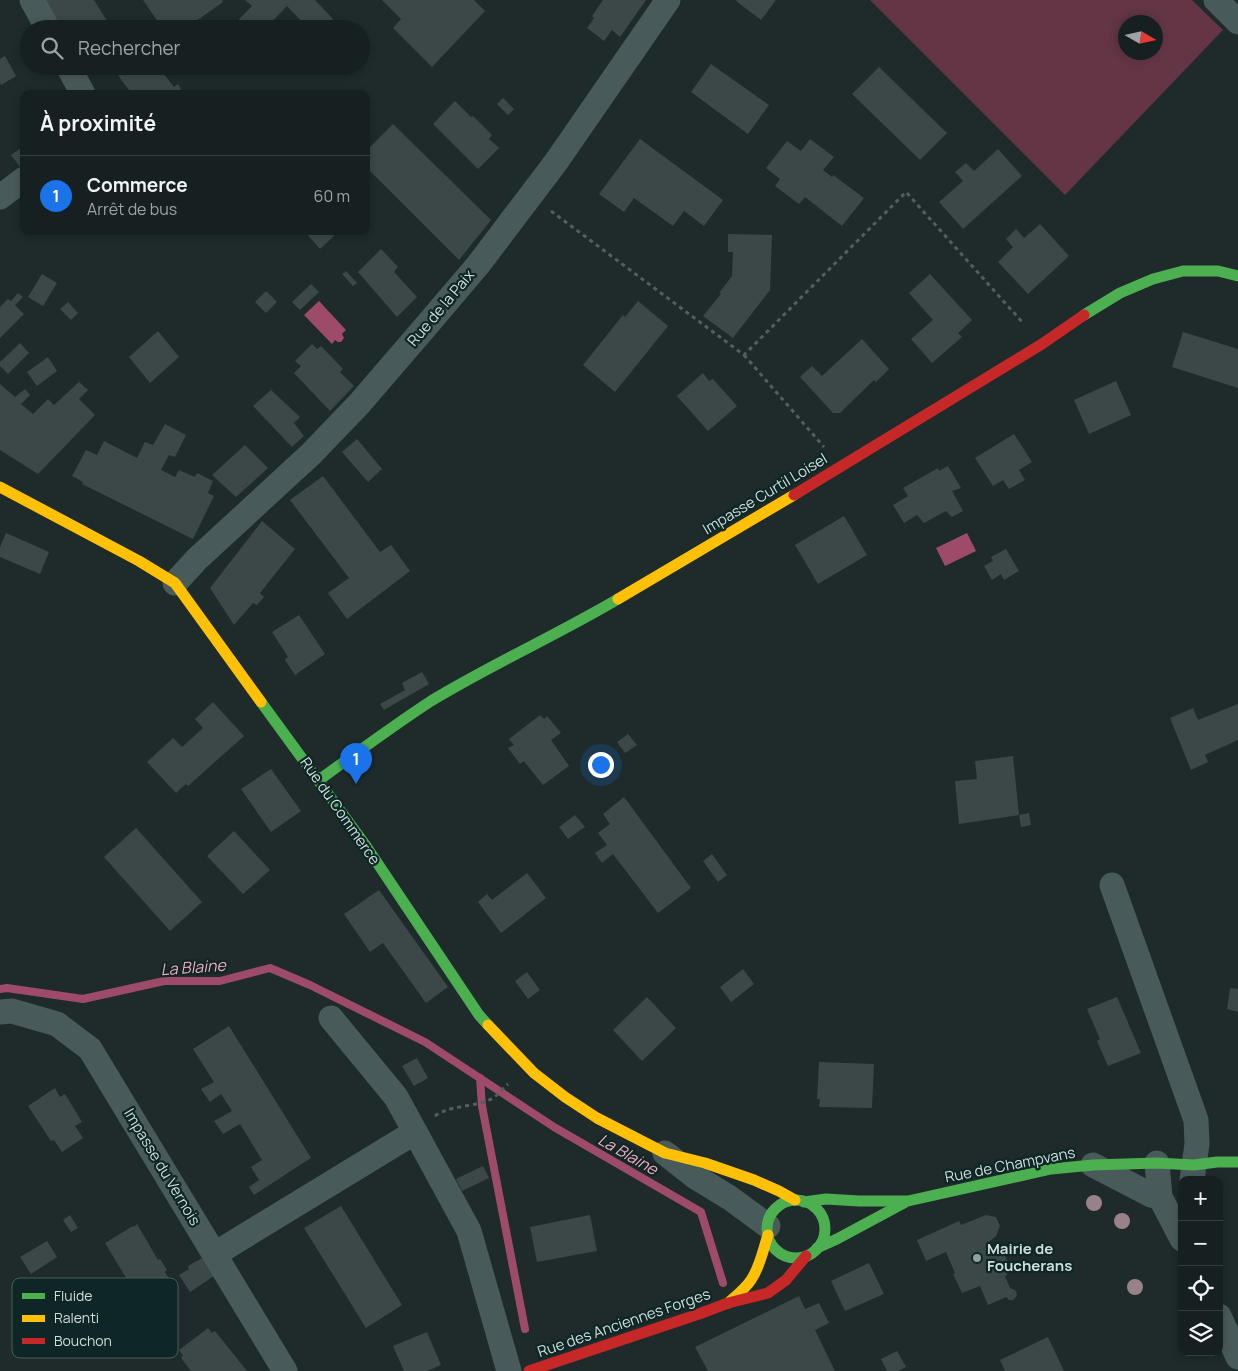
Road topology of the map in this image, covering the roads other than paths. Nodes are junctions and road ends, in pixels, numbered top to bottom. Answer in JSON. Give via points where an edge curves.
{"nodes":[{"id":1,"x":32,"y":0,"type":"edge"},
{"id":2,"x":668,"y":0,"type":"edge"},
{"id":3,"x":1216,"y":0,"type":"edge"},
{"id":4,"x":43,"y":20,"type":"edge"},
{"id":5,"x":1238,"y":22,"type":"edge"},
{"id":6,"x":73,"y":75,"type":"edge"},
{"id":7,"x":81,"y":90,"type":"edge"},
{"id":8,"x":20,"y":182,"type":"edge"},
{"id":9,"x":0,"y":196,"type":"edge"},
{"id":10,"x":1238,"y":276,"type":"edge"},
{"id":11,"x":0,"y":487,"type":"edge"},
{"id":12,"x":175,"y":583,"type":"junction"},
{"id":13,"x":319,"y":780,"type":"junction"},
{"id":14,"x":1112,"y":885,"type":"dead end"},
{"id":15,"x":0,"y":1012,"type":"edge"},
{"id":16,"x":330,"y":1018,"type":"dead end"},
{"id":17,"x":415,"y":1132,"type":"junction"},
{"id":18,"x":665,"y":1153,"type":"junction"},
{"id":19,"x":1238,"y":1162,"type":"edge"},
{"id":20,"x":1157,"y":1163,"type":"junction"},
{"id":21,"x":1093,"y":1165,"type":"junction"},
{"id":22,"x":1193,"y":1172,"type":"edge"},
{"id":23,"x":1160,"y":1197,"type":"junction"},
{"id":24,"x":800,"y":1201,"type":"junction"},
{"id":25,"x":908,"y":1201,"type":"junction"},
{"id":26,"x":768,"y":1230,"type":"junction"},
{"id":27,"x":1178,"y":1231,"type":"edge"},
{"id":28,"x":817,"y":1248,"type":"junction"},
{"id":29,"x":215,"y":1254,"type":"junction"},
{"id":30,"x":806,"y":1256,"type":"junction"},
{"id":31,"x":728,"y":1303,"type":"junction"},
{"id":32,"x":1223,"y":1324,"type":"edge"},
{"id":33,"x":1238,"y":1356,"type":"edge"},
{"id":34,"x":285,"y":1371,"type":"edge"},
{"id":35,"x":509,"y":1371,"type":"edge"},
{"id":36,"x":529,"y":1371,"type":"edge"}],
"edges":[{"from":1,"to":4,"type":"street"},
{"from":2,"to":12,"type":"street","name":"Rue de la Paix","via":[[556,162],[478,265],[359,404]]},
{"from":3,"to":5,"type":"street"},
{"from":6,"to":7,"type":"street"},
{"from":8,"to":9,"type":"street"},
{"from":10,"to":13,"type":"street","name":"Impasse Curtil Loisel","via":[[1218,271],[1182,271],[1120,293],[841,467],[606,606],[516,652],[432,701]]},
{"from":11,"to":12,"type":"street","name":"Rue du Commerce"},
{"from":12,"to":13,"type":"street","name":"Rue du Commerce"},
{"from":13,"to":18,"type":"street","name":"Rue du Commerce","via":[[491,1028],[534,1073],[564,1097]]},
{"from":14,"to":22,"type":"street","via":[[1196,1120]]},
{"from":15,"to":29,"type":"street","name":"Impasse du Vernois","via":[[12,1011],[57,1024],[90,1049]]},
{"from":16,"to":17,"type":"street","via":[[396,1098]]},
{"from":17,"to":29,"type":"street"},
{"from":17,"to":35,"type":"street","via":[[469,1231]]},
{"from":18,"to":24,"type":"street","name":"Rue du Commerce","via":[[746,1177]]},
{"from":18,"to":26,"type":"street","name":"Rue du Commerce","via":[[730,1198]]},
{"from":19,"to":22,"type":"street","name":"Rue de Champvans","via":[[1217,1162]]},
{"from":20,"to":21,"type":"street","name":"Rue de Champvans"},
{"from":20,"to":22,"type":"street","name":"Rue de Champvans"},
{"from":20,"to":23,"type":"street"},
{"from":21,"to":23,"type":"street"},
{"from":21,"to":25,"type":"street","name":"Rue de Champvans","via":[[1051,1169]]},
{"from":23,"to":27,"type":"street"},
{"from":24,"to":25,"type":"street","name":"Rue de Champvans"},
{"from":24,"to":26,"type":"street","via":[[776,1208]]},
{"from":24,"to":28,"type":"street","via":[[811,1204],[821,1215],[825,1228]]},
{"from":25,"to":28,"type":"street","name":"Rue de Champvans"},
{"from":26,"to":30,"type":"street","via":[[779,1252],[792,1257]]},
{"from":26,"to":31,"type":"street","name":"Rue des Anciennes Forges","via":[[752,1277]]},
{"from":28,"to":30,"type":"street"},
{"from":29,"to":34,"type":"street","name":"Impasse du Vernois"},
{"from":30,"to":31,"type":"street","name":"Rue des Anciennes Forges","via":[[786,1280],[768,1293]]},
{"from":31,"to":36,"type":"street","name":"Rue des Anciennes Forges"},
{"from":32,"to":33,"type":"street"}]}
